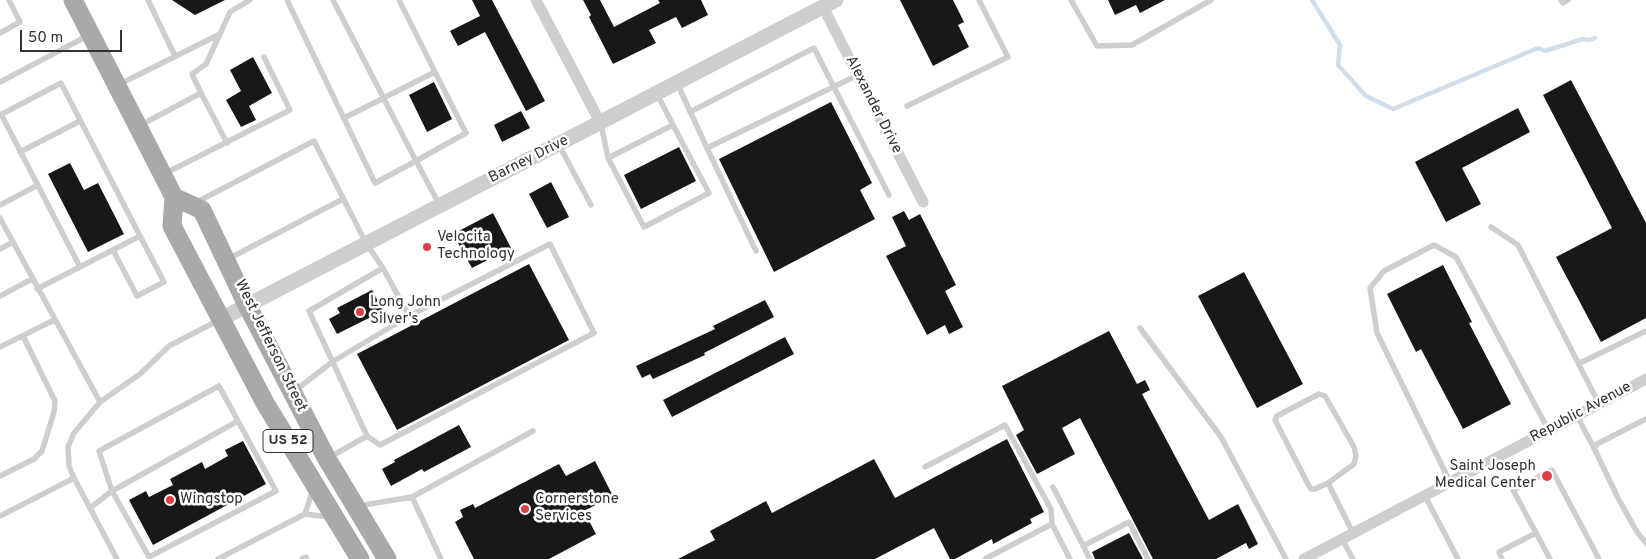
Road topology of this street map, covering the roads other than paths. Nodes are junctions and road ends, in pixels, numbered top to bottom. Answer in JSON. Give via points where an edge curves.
{"nodes":[{"id":1,"x":9,"y":0,"type":"edge"},
{"id":2,"x":73,"y":0,"type":"edge"},
{"id":3,"x":148,"y":0,"type":"edge"},
{"id":4,"x":250,"y":0,"type":"edge"},
{"id":5,"x":287,"y":0,"type":"edge"},
{"id":6,"x":334,"y":0,"type":"edge"},
{"id":7,"x":399,"y":0,"type":"edge"},
{"id":8,"x":536,"y":0,"type":"edge"},
{"id":9,"x":978,"y":0,"type":"edge"},
{"id":10,"x":1071,"y":0,"type":"edge"},
{"id":11,"x":1211,"y":0,"type":"edge"},
{"id":12,"x":1561,"y":0,"type":"edge"},
{"id":13,"x":1568,"y":0,"type":"edge"},
{"id":14,"x":829,"y":3,"type":"edge"},
{"id":15,"x":0,"y":33,"type":"edge"},
{"id":16,"x":90,"y":34,"type":"junction"},
{"id":17,"x":220,"y":34,"type":"junction"},
{"id":18,"x":175,"y":56,"type":"junction"},
{"id":19,"x":264,"y":57,"type":"dead end"},
{"id":20,"x":435,"y":72,"type":"junction"},
{"id":21,"x":858,"y":75,"type":"junction"},
{"id":22,"x":0,"y":82,"type":"edge"},
{"id":23,"x":677,"y":83,"type":"junction"},
{"id":24,"x":116,"y":86,"type":"junction"},
{"id":25,"x":834,"y":86,"type":"junction"},
{"id":26,"x":201,"y":93,"type":"junction"},
{"id":27,"x":657,"y":94,"type":"junction"},
{"id":28,"x":384,"y":98,"type":"junction"},
{"id":29,"x":907,"y":106,"type":"dead end"},
{"id":30,"x":690,"y":112,"type":"junction"},
{"id":31,"x":0,"y":114,"type":"edge"},
{"id":32,"x":344,"y":118,"type":"junction"},
{"id":33,"x":80,"y":120,"type":"junction"},
{"id":34,"x":600,"y":122,"type":"junction"},
{"id":35,"x":673,"y":124,"type":"junction"},
{"id":36,"x":137,"y":127,"type":"junction"},
{"id":37,"x":227,"y":142,"type":"junction"},
{"id":38,"x":559,"y":145,"type":"junction"},
{"id":39,"x":707,"y":148,"type":"junction"},
{"id":40,"x":20,"y":152,"type":"junction"},
{"id":41,"x":608,"y":158,"type":"junction"},
{"id":42,"x":416,"y":161,"type":"junction"},
{"id":43,"x":162,"y":175,"type":"junction"},
{"id":44,"x":38,"y":185,"type":"junction"},
{"id":45,"x":889,"y":195,"type":"dead end"},
{"id":46,"x":343,"y":199,"type":"junction"},
{"id":47,"x":182,"y":201,"type":"junction"},
{"id":48,"x":923,"y":202,"type":"dead end"},
{"id":49,"x":0,"y":204,"type":"edge"},
{"id":50,"x":591,"y":205,"type":"dead end"},
{"id":51,"x":440,"y":206,"type":"junction"},
{"id":52,"x":0,"y":218,"type":"edge"},
{"id":53,"x":1491,"y":227,"type":"dead end"},
{"id":54,"x":140,"y":236,"type":"junction"},
{"id":55,"x":13,"y":242,"type":"junction"},
{"id":56,"x":366,"y":244,"type":"junction"},
{"id":57,"x":0,"y":249,"type":"edge"},
{"id":58,"x":113,"y":250,"type":"junction"},
{"id":59,"x":756,"y":251,"type":"dead end"},
{"id":60,"x":226,"y":260,"type":"junction"},
{"id":61,"x":80,"y":267,"type":"junction"},
{"id":62,"x":384,"y":268,"type":"junction"},
{"id":63,"x":32,"y":279,"type":"junction"},
{"id":64,"x":37,"y":289,"type":"junction"},
{"id":65,"x":0,"y":296,"type":"edge"},
{"id":66,"x":247,"y":305,"type":"junction"},
{"id":67,"x":409,"y":316,"type":"junction"},
{"id":68,"x":221,"y":319,"type":"junction"},
{"id":69,"x":54,"y":320,"type":"junction"},
{"id":70,"x":1140,"y":328,"type":"dead end"},
{"id":71,"x":1646,"y":331,"type":"edge"},
{"id":72,"x":23,"y":336,"type":"junction"},
{"id":73,"x":0,"y":347,"type":"edge"},
{"id":74,"x":332,"y":362,"type":"junction"},
{"id":75,"x":1580,"y":363,"type":"junction"},
{"id":76,"x":1645,"y":382,"type":"edge"},
{"id":77,"x":292,"y":393,"type":"junction"},
{"id":78,"x":100,"y":402,"type":"junction"},
{"id":79,"x":1599,"y":404,"type":"junction"},
{"id":80,"x":1577,"y":416,"type":"junction"},
{"id":81,"x":1646,"y":418,"type":"edge"},
{"id":82,"x":238,"y":421,"type":"junction"},
{"id":83,"x":1549,"y":430,"type":"junction"},
{"id":84,"x":533,"y":431,"type":"dead end"},
{"id":85,"x":367,"y":436,"type":"junction"},
{"id":86,"x":1594,"y":448,"type":"junction"},
{"id":87,"x":327,"y":459,"type":"junction"},
{"id":88,"x":924,"y":467,"type":"dead end"},
{"id":89,"x":0,"y":476,"type":"edge"},
{"id":90,"x":74,"y":478,"type":"junction"},
{"id":91,"x":1450,"y":482,"type":"junction"},
{"id":92,"x":1328,"y":483,"type":"junction"},
{"id":93,"x":314,"y":484,"type":"junction"},
{"id":94,"x":1053,"y":487,"type":"dead end"},
{"id":95,"x":112,"y":491,"type":"junction"},
{"id":96,"x":1425,"y":496,"type":"junction"},
{"id":97,"x":412,"y":497,"type":"junction"},
{"id":98,"x":355,"y":507,"type":"junction"},
{"id":99,"x":90,"y":508,"type":"junction"},
{"id":100,"x":305,"y":514,"type":"junction"},
{"id":101,"x":0,"y":516,"type":"edge"},
{"id":102,"x":335,"y":518,"type":"junction"},
{"id":103,"x":1052,"y":524,"type":"junction"},
{"id":104,"x":1353,"y":533,"type":"junction"},
{"id":105,"x":1536,"y":533,"type":"junction"},
{"id":106,"x":1342,"y":539,"type":"junction"},
{"id":107,"x":1646,"y":543,"type":"edge"},
{"id":108,"x":1083,"y":546,"type":"junction"},
{"id":109,"x":117,"y":559,"type":"edge"},
{"id":110,"x":218,"y":559,"type":"edge"},
{"id":111,"x":302,"y":559,"type":"edge"},
{"id":112,"x":307,"y":559,"type":"edge"},
{"id":113,"x":360,"y":559,"type":"edge"},
{"id":114,"x":387,"y":559,"type":"edge"},
{"id":115,"x":441,"y":559,"type":"edge"},
{"id":116,"x":985,"y":559,"type":"edge"},
{"id":117,"x":1070,"y":559,"type":"edge"},
{"id":118,"x":1090,"y":559,"type":"edge"},
{"id":119,"x":1148,"y":559,"type":"edge"},
{"id":120,"x":1286,"y":559,"type":"edge"},
{"id":121,"x":1304,"y":559,"type":"edge"},
{"id":122,"x":1353,"y":559,"type":"edge"},
{"id":123,"x":1458,"y":559,"type":"edge"},
{"id":124,"x":1502,"y":559,"type":"edge"},
{"id":125,"x":1550,"y":559,"type":"edge"},
{"id":126,"x":1599,"y":559,"type":"edge"}],
"edges":[{"from":1,"to":15,"type":"lane","via":[[20,22]]},
{"from":2,"to":16,"type":"main road","name":"West Jefferson Street","number":"US 52"},
{"from":3,"to":18,"type":"lane"},
{"from":4,"to":17,"type":"lane","via":[[230,12]]},
{"from":5,"to":32,"type":"lane"},
{"from":6,"to":28,"type":"lane"},
{"from":7,"to":20,"type":"lane"},
{"from":8,"to":34,"type":"street"},
{"from":9,"to":29,"type":"lane","via":[[1008,57]]},
{"from":10,"to":11,"type":"lane","via":[[1096,46],[1132,45]]},
{"from":12,"to":13,"type":"lane","via":[[1563,3]]},
{"from":14,"to":21,"type":"street","name":"Alexander Drive"},
{"from":14,"to":23,"type":"street","name":"Barney Drive"},
{"from":16,"to":22,"type":"lane"},
{"from":16,"to":24,"type":"main road","name":"West Jefferson Street","number":"US 52"},
{"from":17,"to":18,"type":"lane"},
{"from":17,"to":26,"type":"lane","via":[[206,64],[192,74]]},
{"from":18,"to":24,"type":"lane"},
{"from":19,"to":37,"type":"lane","via":[[290,110]]},
{"from":20,"to":28,"type":"lane"},
{"from":20,"to":42,"type":"lane","via":[[466,133]]},
{"from":21,"to":25,"type":"lane"},
{"from":21,"to":48,"type":"street","name":"Alexander Drive"},
{"from":23,"to":27,"type":"street","name":"Barney Drive"},
{"from":23,"to":30,"type":"lane"},
{"from":24,"to":36,"type":"main road","name":"West Jefferson Street","number":"US 52"},
{"from":25,"to":30,"type":"lane","via":[[814,48]]},
{"from":25,"to":39,"type":"lane"},
{"from":25,"to":45,"type":"lane"},
{"from":26,"to":36,"type":"lane"},
{"from":26,"to":37,"type":"lane"},
{"from":27,"to":34,"type":"street","name":"Barney Drive"},
{"from":27,"to":35,"type":"lane"},
{"from":28,"to":32,"type":"lane"},
{"from":28,"to":42,"type":"lane"},
{"from":30,"to":39,"type":"lane"},
{"from":31,"to":33,"type":"lane","via":[[61,83]]},
{"from":31,"to":40,"type":"lane"},
{"from":32,"to":42,"type":"lane","via":[[375,183]]},
{"from":33,"to":40,"type":"lane"},
{"from":33,"to":54,"type":"lane"},
{"from":34,"to":38,"type":"street","name":"Barney Drive"},
{"from":34,"to":41,"type":"lane"},
{"from":35,"to":41,"type":"lane"},
{"from":35,"to":41,"type":"lane","via":[[709,193],[644,227]]},
{"from":36,"to":43,"type":"main road","name":"West Jefferson Street","number":"US 52"},
{"from":37,"to":43,"type":"lane"},
{"from":38,"to":50,"type":"lane"},
{"from":38,"to":51,"type":"street","name":"Barney Drive"},
{"from":39,"to":59,"type":"lane"},
{"from":40,"to":44,"type":"lane"},
{"from":42,"to":51,"type":"lane"},
{"from":43,"to":47,"type":"main road","name":"West Jefferson Street","number":"US 52"},
{"from":44,"to":49,"type":"lane"},
{"from":44,"to":61,"type":"lane"},
{"from":46,"to":47,"type":"lane","via":[[314,141]]},
{"from":46,"to":56,"type":"lane"},
{"from":46,"to":60,"type":"lane"},
{"from":47,"to":60,"type":"main road","name":"West Jefferson Street","number":"US 52","via":[[202,210]]},
{"from":47,"to":68,"type":"main road","name":"West Jefferson Street","number":"US 52","via":[[172,226]]},
{"from":51,"to":56,"type":"street","name":"Barney Drive"},
{"from":52,"to":55,"type":"lane"},
{"from":53,"to":75,"type":"lane","via":[[1518,245]]},
{"from":54,"to":58,"type":"lane"},
{"from":54,"to":58,"type":"lane","via":[[164,282],[137,296]]},
{"from":55,"to":57,"type":"lane"},
{"from":55,"to":63,"type":"lane"},
{"from":56,"to":62,"type":"lane"},
{"from":56,"to":66,"type":"street","name":"Barney Drive"},
{"from":58,"to":61,"type":"lane"},
{"from":60,"to":66,"type":"main road","name":"West Jefferson Street","number":"US 52"},
{"from":61,"to":64,"type":"lane"},
{"from":62,"to":67,"type":"lane"},
{"from":62,"to":74,"type":"lane","via":[[308,311]]},
{"from":63,"to":64,"type":"lane"},
{"from":63,"to":65,"type":"lane"},
{"from":64,"to":69,"type":"lane"},
{"from":66,"to":68,"type":"street","name":"Barney Drive"},
{"from":66,"to":77,"type":"main road","name":"West Jefferson Street","number":"US 52"},
{"from":67,"to":74,"type":"lane"},
{"from":67,"to":85,"type":"lane","via":[[550,244],[594,334],[380,445]]},
{"from":68,"to":78,"type":"lane","via":[[170,346],[140,374]]},
{"from":68,"to":93,"type":"main road","name":"West Jefferson Street","number":"US 52","via":[[265,403]]},
{"from":69,"to":72,"type":"lane"},
{"from":69,"to":78,"type":"lane"},
{"from":70,"to":120,"type":"lane","via":[[1220,437]]},
{"from":71,"to":75,"type":"lane"},
{"from":72,"to":73,"type":"lane"},
{"from":72,"to":89,"type":"lane","via":[[55,401],[54,412],[42,451],[34,459]]},
{"from":74,"to":77,"type":"lane"},
{"from":74,"to":85,"type":"lane"},
{"from":75,"to":79,"type":"lane"},
{"from":76,"to":79,"type":"street","name":"Republic Avenue"},
{"from":77,"to":87,"type":"main road","name":"West Jefferson Street","number":"US 52"},
{"from":78,"to":90,"type":"lane","via":[[74,433],[68,448],[69,466]]},
{"from":79,"to":80,"type":"street","name":"Republic Avenue"},
{"from":80,"to":83,"type":"street","name":"Republic Avenue"},
{"from":80,"to":86,"type":"lane"},
{"from":81,"to":86,"type":"lane"},
{"from":82,"to":95,"type":"lane"},
{"from":82,"to":95,"type":"lane","via":[[219,386],[99,451]]},
{"from":82,"to":95,"type":"lane","via":[[276,491],[149,557]]},
{"from":83,"to":91,"type":"street","name":"Republic Avenue"},
{"from":83,"to":91,"type":"lane","via":[[1456,257],[1434,245],[1384,271],[1370,288],[1377,333]]},
{"from":84,"to":97,"type":"lane"},
{"from":85,"to":87,"type":"lane"},
{"from":86,"to":107,"type":"lane","via":[[1632,524]]},
{"from":87,"to":98,"type":"main road","name":"West Jefferson Street","number":"US 52"},
{"from":88,"to":103,"type":"lane","via":[[1005,425],[1051,509]]},
{"from":90,"to":99,"type":"lane"},
{"from":90,"to":101,"type":"lane"},
{"from":91,"to":96,"type":"street","name":"Republic Avenue"},
{"from":92,"to":92,"type":"lane","via":[[1354,464],[1356,456],[1326,396],[1319,394],[1275,420],[1311,489]]},
{"from":92,"to":104,"type":"lane"},
{"from":93,"to":100,"type":"lane"},
{"from":93,"to":102,"type":"main road","name":"West Jefferson Street","number":"US 52"},
{"from":94,"to":108,"type":"lane"},
{"from":95,"to":99,"type":"lane"},
{"from":96,"to":104,"type":"street","name":"Republic Avenue"},
{"from":96,"to":123,"type":"lane"},
{"from":97,"to":98,"type":"lane"},
{"from":97,"to":115,"type":"lane"},
{"from":98,"to":114,"type":"main road","name":"West Jefferson Street","number":"US 52"},
{"from":99,"to":109,"type":"lane"},
{"from":100,"to":102,"type":"lane"},
{"from":100,"to":110,"type":"lane"},
{"from":102,"to":113,"type":"main road","name":"West Jefferson Street","number":"US 52"},
{"from":103,"to":116,"type":"lane"},
{"from":103,"to":117,"type":"lane"},
{"from":104,"to":106,"type":"street","name":"Republic Avenue"},
{"from":105,"to":124,"type":"lane","via":[[1499,552]]},
{"from":105,"to":125,"type":"lane"},
{"from":105,"to":126,"type":"lane","via":[[1513,490],[1552,470]]},
{"from":106,"to":121,"type":"street","name":"Republic Avenue"},
{"from":106,"to":122,"type":"lane"},
{"from":108,"to":118,"type":"lane"},
{"from":108,"to":119,"type":"lane","via":[[1129,522]]},
{"from":111,"to":112,"type":"lane"}]}
